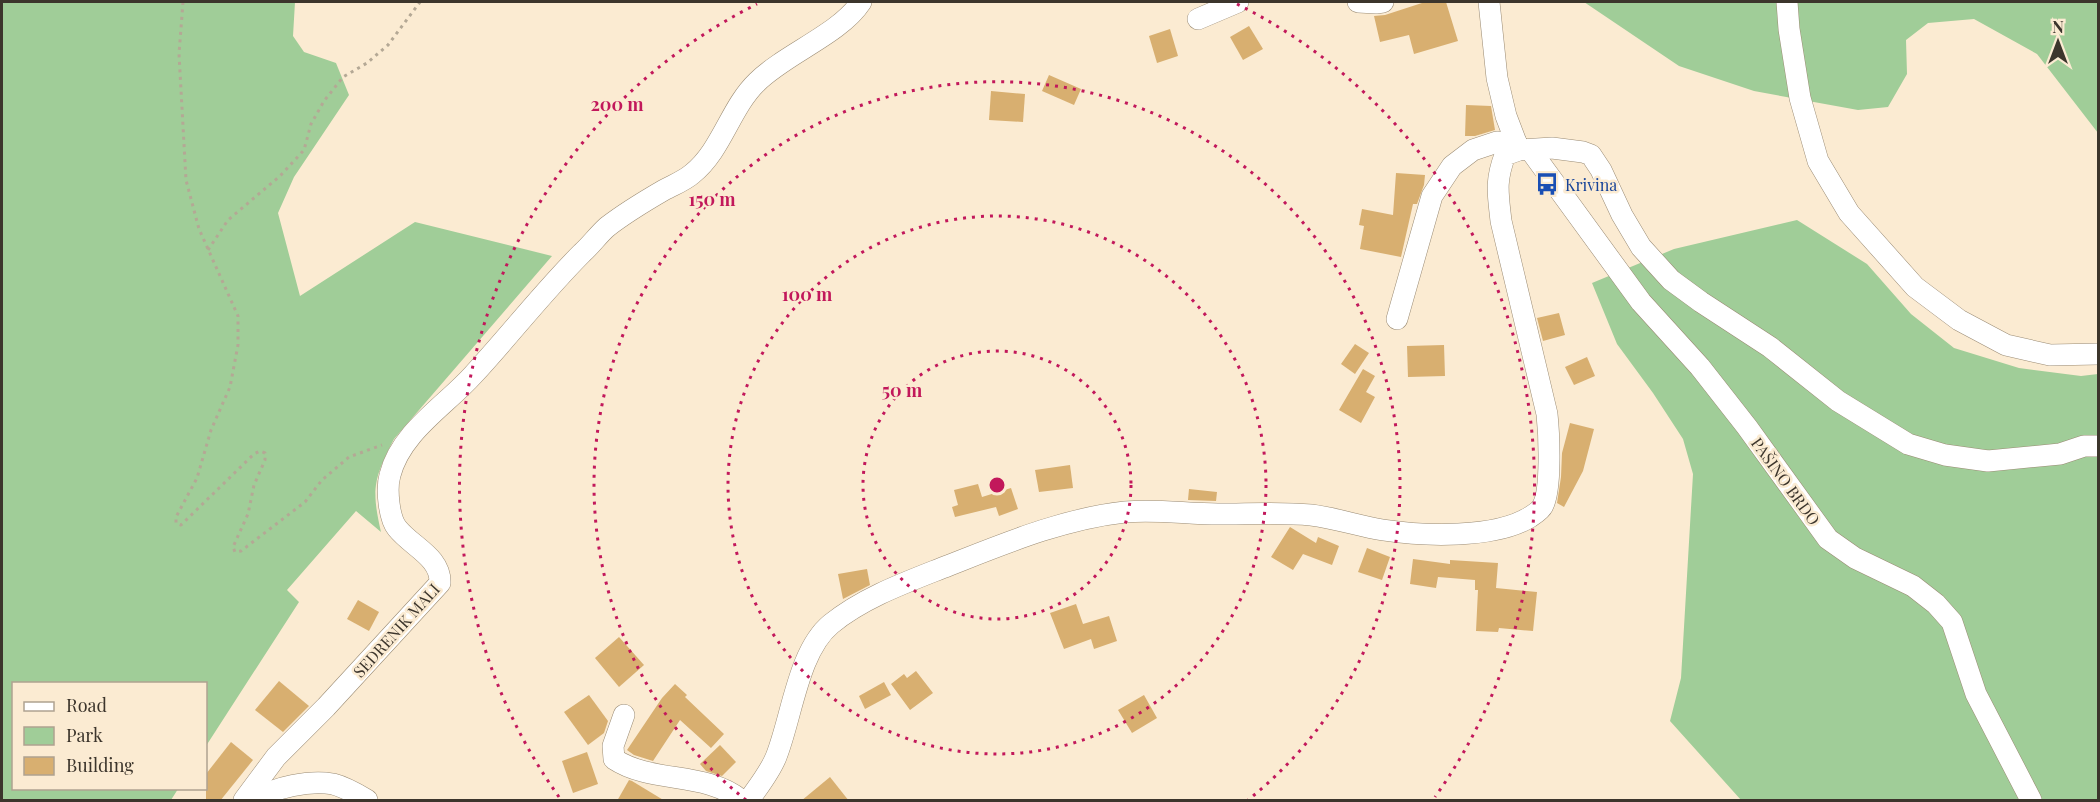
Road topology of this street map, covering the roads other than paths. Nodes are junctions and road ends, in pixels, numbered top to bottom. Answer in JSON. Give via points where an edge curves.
{"nodes":[{"id":1,"x":861,"y":2,"type":"edge"},
{"id":2,"x":1238,"y":2,"type":"edge"},
{"id":3,"x":1358,"y":2,"type":"edge"},
{"id":4,"x":1383,"y":2,"type":"edge"},
{"id":5,"x":1489,"y":2,"type":"edge"},
{"id":6,"x":1787,"y":2,"type":"edge"},
{"id":7,"x":1198,"y":19,"type":"dead end"},
{"id":8,"x":1522,"y":148,"type":"junction"},
{"id":9,"x":1397,"y":320,"type":"dead end"},
{"id":10,"x":2098,"y":354,"type":"edge"},
{"id":11,"x":2098,"y":446,"type":"edge"},
{"id":12,"x":624,"y":715,"type":"dead end"},
{"id":13,"x":244,"y":801,"type":"edge"},
{"id":14,"x":255,"y":801,"type":"edge"},
{"id":15,"x":367,"y":801,"type":"edge"},
{"id":16,"x":741,"y":801,"type":"edge"},
{"id":17,"x":749,"y":801,"type":"edge"},
{"id":18,"x":2031,"y":801,"type":"edge"}],
"edges":[{"from":1,"to":13,"type":"street","name":"SEDRENIK MALI","via":[[845,19],[758,80],[691,175],[606,228],[402,448],[389,476],[389,503],[396,527],[436,564],[441,572],[440,583],[276,757]]},
{"from":2,"to":7,"type":"street"},
{"from":3,"to":4,"type":"street"},
{"from":5,"to":8,"type":"street","name":"PAŠINO BRDO","via":[[1497,78],[1506,116]]},
{"from":6,"to":10,"type":"street","via":[[1800,98],[1818,161],[1849,213],[1915,287],[1959,320],[2006,345],[2050,355]]},
{"from":8,"to":9,"type":"street","via":[[1497,142],[1473,150],[1452,166],[1432,196]]},
{"from":8,"to":11,"type":"street","via":[[1552,148],[1591,155],[1641,247],[1671,280],[1770,347],[1838,401],[1908,444],[1945,455],[1988,461]]},
{"from":8,"to":17,"type":"street","via":[[1505,155],[1497,190],[1547,414],[1550,445],[1542,507],[1507,527],[1431,534],[1384,530],[1312,515],[1125,512],[1086,518],[994,546],[874,597],[831,624],[815,640],[775,760]]},
{"from":8,"to":18,"type":"street","name":"PAŠINO BRDO","via":[[1641,302],[1747,427],[1828,539],[1855,558],[1913,586],[1952,622],[1976,694]]},
{"from":12,"to":16,"type":"street","via":[[613,746],[614,759],[626,766],[701,782],[730,792]]},
{"from":14,"to":15,"type":"street","via":[[264,794],[316,782],[335,784]]}]}
